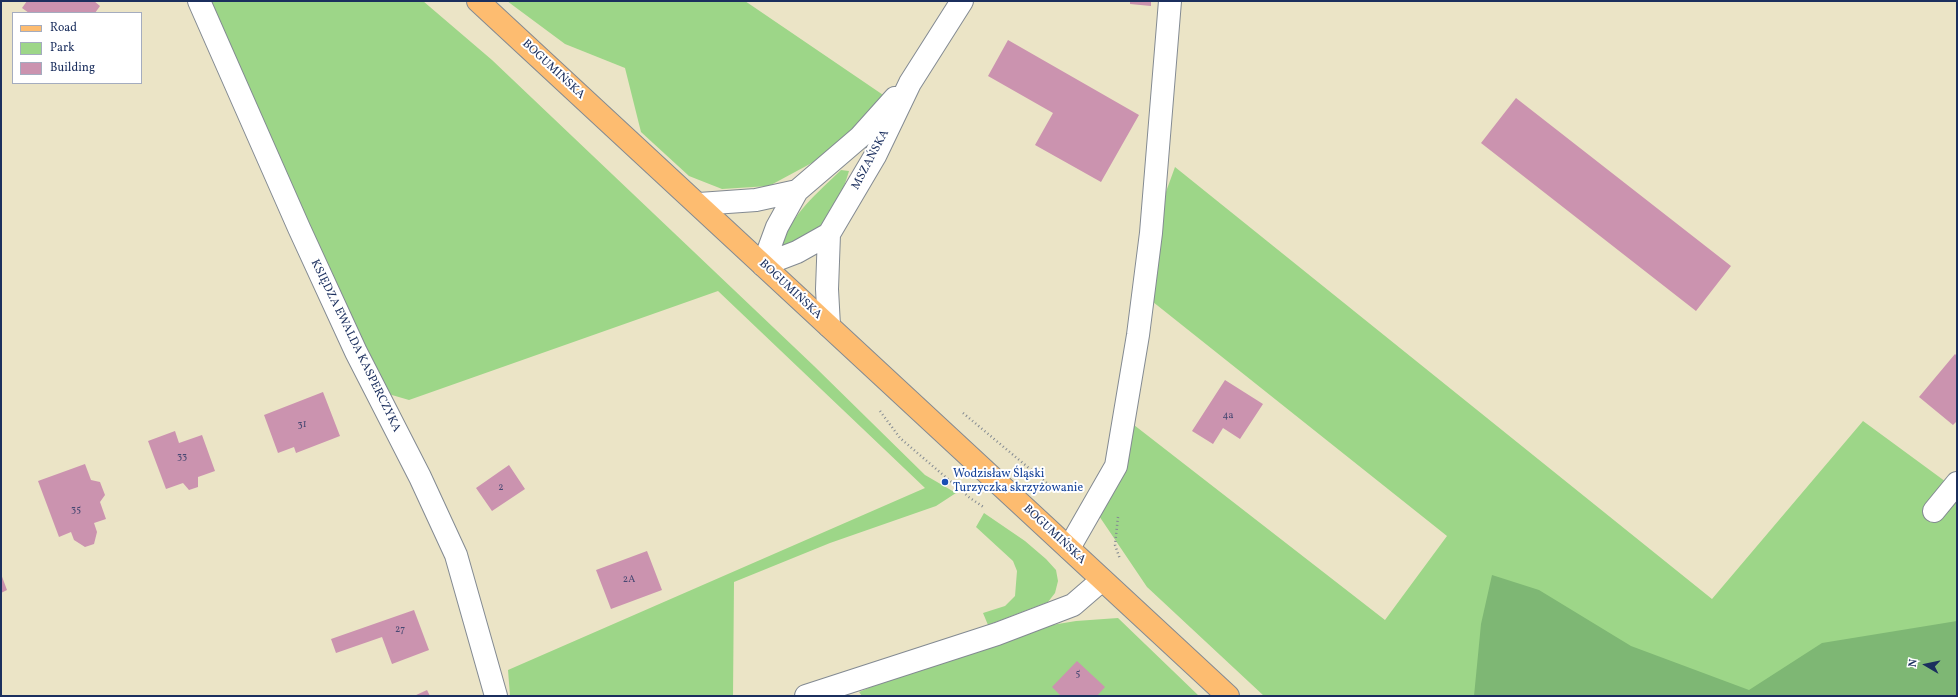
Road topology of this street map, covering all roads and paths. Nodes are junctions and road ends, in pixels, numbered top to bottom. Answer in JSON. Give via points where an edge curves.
{"nodes":[{"id":1,"x":199,"y":1,"type":"edge"},
{"id":2,"x":478,"y":1,"type":"edge"},
{"id":3,"x":962,"y":1,"type":"edge"},
{"id":4,"x":1170,"y":1,"type":"edge"},
{"id":5,"x":910,"y":83,"type":"junction"},
{"id":6,"x":797,"y":191,"type":"junction"},
{"id":7,"x":699,"y":204,"type":"junction"},
{"id":8,"x":829,"y":234,"type":"junction"},
{"id":9,"x":763,"y":265,"type":"junction"},
{"id":10,"x":829,"y":326,"type":"junction"},
{"id":11,"x":957,"y":408,"type":"dead end"},
{"id":12,"x":1957,"y":483,"type":"edge"},
{"id":13,"x":1093,"y":507,"type":"junction"},
{"id":14,"x":1934,"y":511,"type":"dead end"},
{"id":15,"x":1069,"y":548,"type":"junction"},
{"id":16,"x":1122,"y":562,"type":"dead end"},
{"id":17,"x":1102,"y":580,"type":"junction"},
{"id":18,"x":496,"y":696,"type":"edge"},
{"id":19,"x":806,"y":696,"type":"edge"},
{"id":20,"x":1228,"y":696,"type":"edge"}],
"edges":[{"from":1,"to":18,"type":"street","name":"KSIĘDZA EWALDA KASPERCZYKA","via":[[356,352],[420,477],[456,555]]},
{"from":2,"to":7,"type":"main road","name":"BOGUMIŃSKA"},
{"from":3,"to":5,"type":"street","name":"MSZAŃSKA"},
{"from":4,"to":13,"type":"street","via":[[1151,233],[1138,335],[1116,466]]},
{"from":5,"to":6,"type":"street","name":"MSZAŃSKA","via":[[860,137]]},
{"from":5,"to":8,"type":"street","name":"MSZAŃSKA","via":[[875,156]]},
{"from":6,"to":7,"type":"street","via":[[756,200]]},
{"from":6,"to":9,"type":"street","via":[[777,227]]},
{"from":7,"to":9,"type":"main road","name":"BOGUMIŃSKA"},
{"from":8,"to":9,"type":"street","via":[[797,252]]},
{"from":8,"to":10,"type":"street"},
{"from":9,"to":10,"type":"main road","name":"BOGUMIŃSKA"},
{"from":10,"to":15,"type":"main road","name":"BOGUMIŃSKA"},
{"from":11,"to":13,"type":"path","via":[[1048,484],[1063,487]]},
{"from":12,"to":14,"type":"street"},
{"from":13,"to":15,"type":"street"},
{"from":13,"to":16,"type":"path","via":[[1118,512],[1115,545]]},
{"from":15,"to":17,"type":"main road","name":"BOGUMIŃSKA"},
{"from":17,"to":19,"type":"street","via":[[1073,605],[997,634]]},
{"from":17,"to":20,"type":"main road","name":"BOGUMIŃSKA"}]}
